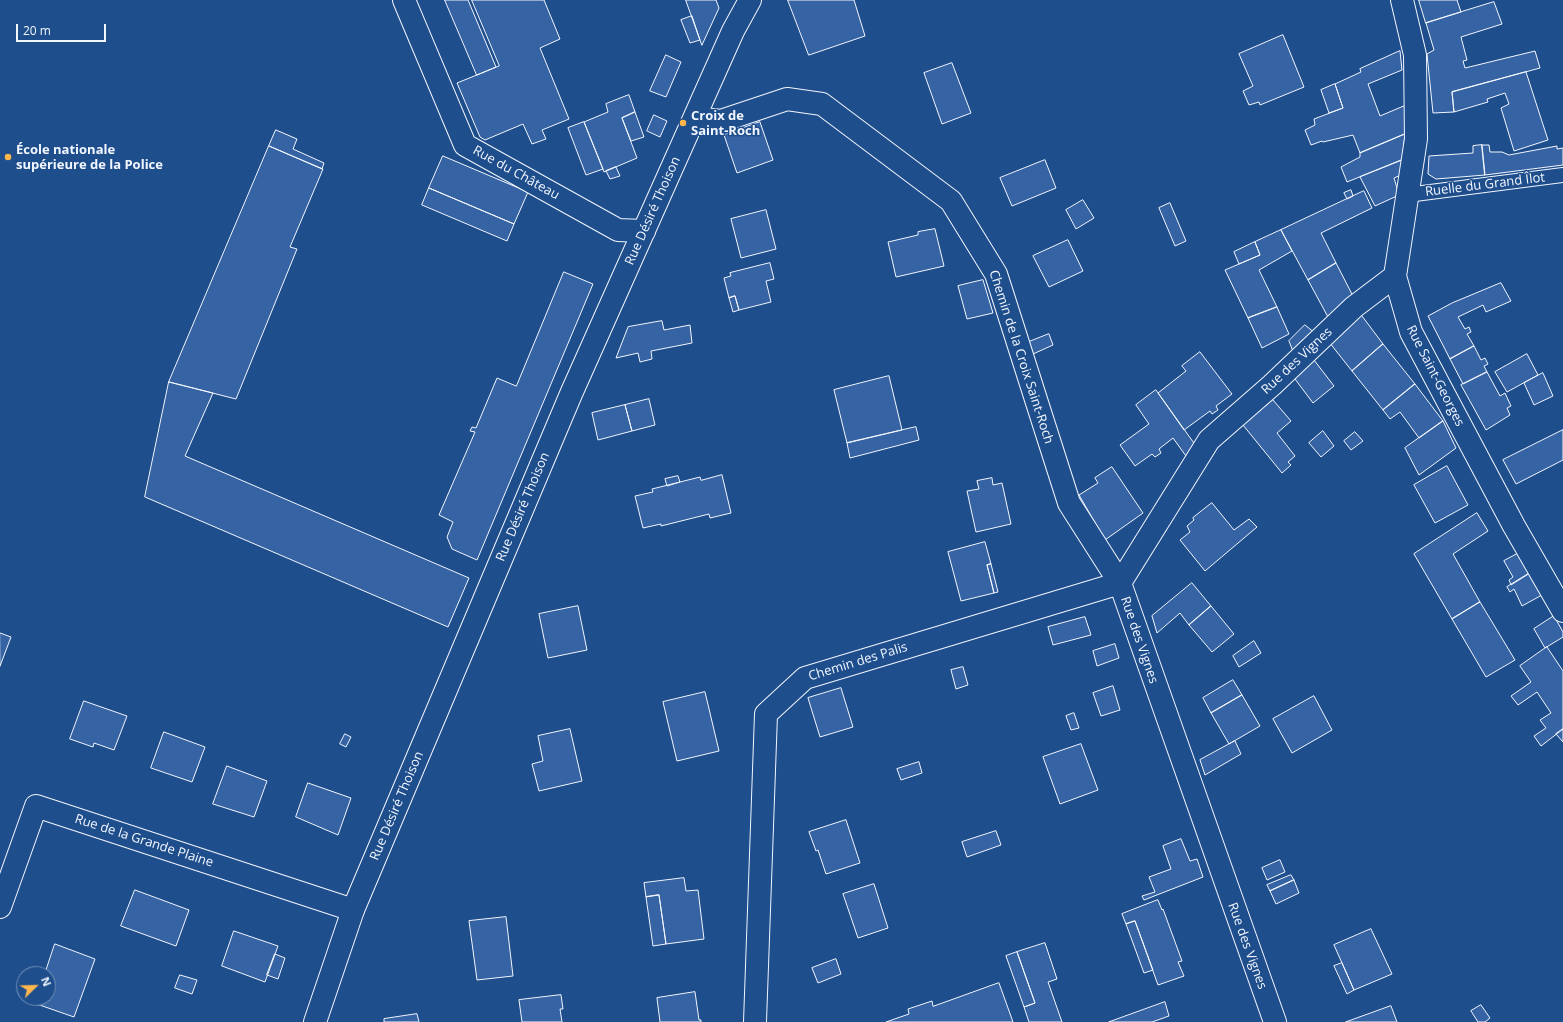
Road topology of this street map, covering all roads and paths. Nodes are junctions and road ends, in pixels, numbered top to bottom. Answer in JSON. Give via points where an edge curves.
{"nodes":[{"id":1,"x":404,"y":0,"type":"edge"},
{"id":2,"x":750,"y":0,"type":"edge"},
{"id":3,"x":1402,"y":0,"type":"edge"},
{"id":4,"x":695,"y":118,"type":"junction"},
{"id":5,"x":1563,"y":175,"type":"edge"},
{"id":6,"x":1407,"y":195,"type":"junction"},
{"id":7,"x":644,"y":231,"type":"junction"},
{"id":8,"x":1395,"y":276,"type":"junction"},
{"id":9,"x":1120,"y":583,"type":"junction"},
{"id":10,"x":1563,"y":611,"type":"edge"},
{"id":11,"x":0,"y":907,"type":"edge"},
{"id":12,"x":353,"y":910,"type":"junction"},
{"id":13,"x":315,"y":1022,"type":"edge"},
{"id":14,"x":755,"y":1022,"type":"edge"},
{"id":15,"x":1275,"y":1022,"type":"edge"}],
"edges":[{"from":1,"to":7,"type":"street","name":"Rue du Château","via":[[465,145],[618,230]]},
{"from":2,"to":4,"type":"street","name":"Rue Désiré Thoison"},
{"from":3,"to":6,"type":"street","name":"Rue Saint-Georges","via":[[1415,55],[1416,139]]},
{"from":4,"to":7,"type":"street","name":"Rue Désiré Thoison"},
{"from":4,"to":9,"type":"street","name":"Chemin de la Croix Saint-Roch","via":[[721,121],[787,99],[822,104],[951,201],[996,274],[1069,503]]},
{"from":5,"to":6,"type":"lane","name":"Ruelle du Grand Îlot"},
{"from":6,"to":8,"type":"street","name":"Rue Saint-Georges"},
{"from":7,"to":12,"type":"street","name":"Rue Désiré Thoison","via":[[571,394]]},
{"from":8,"to":9,"type":"street","name":"Rue des Vignes","via":[[1354,307],[1272,386],[1209,440]]},
{"from":8,"to":10,"type":"street","name":"Rue Saint-Georges","via":[[1410,332],[1514,526]]},
{"from":9,"to":14,"type":"street","name":"Chemin des Palis","via":[[804,678],[766,714]]},
{"from":9,"to":15,"type":"street","name":"Rue des Vignes"},
{"from":11,"to":12,"type":"street","name":"Rue de la Grande Plaine","via":[[36,806]]},
{"from":12,"to":13,"type":"street","name":"Rue Désiré Thoison"}]}
